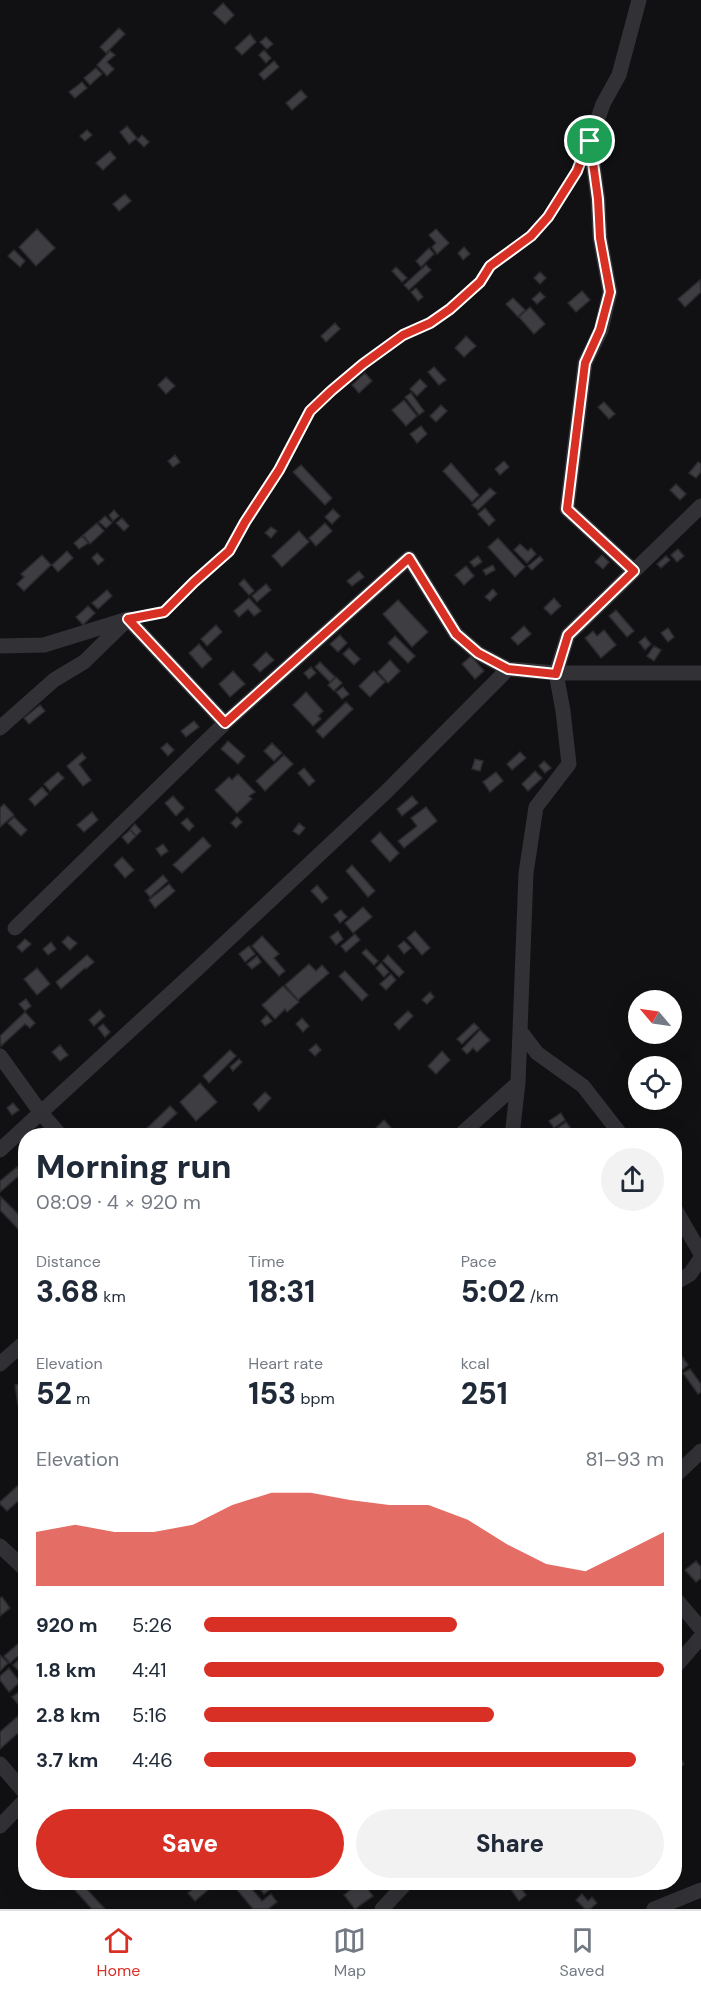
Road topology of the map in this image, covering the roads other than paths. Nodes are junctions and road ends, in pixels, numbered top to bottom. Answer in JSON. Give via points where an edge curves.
{"nodes":[{"id":1,"x":639,"y":0,"type":"edge"},
{"id":2,"x":701,"y":506,"type":"edge"},
{"id":3,"x":634,"y":571,"type":"junction"},
{"id":4,"x":128,"y":619,"type":"junction"},
{"id":5,"x":0,"y":646,"type":"edge"},
{"id":6,"x":508,"y":669,"type":"junction"},
{"id":7,"x":701,"y":673,"type":"edge"},
{"id":8,"x":556,"y":674,"type":"junction"},
{"id":9,"x":225,"y":723,"type":"junction"},
{"id":10,"x":0,"y":728,"type":"edge"},
{"id":11,"x":15,"y":928,"type":"dead end"},
{"id":12,"x":521,"y":1032,"type":"junction"},
{"id":13,"x":0,"y":1056,"type":"edge"},
{"id":14,"x":518,"y":1083,"type":"junction"},
{"id":15,"x":40,"y":1113,"type":"junction"},
{"id":16,"x":24,"y":1128,"type":"edge"},
{"id":17,"x":54,"y":1128,"type":"edge"},
{"id":18,"x":468,"y":1128,"type":"edge"},
{"id":19,"x":513,"y":1128,"type":"edge"},
{"id":20,"x":616,"y":1128,"type":"edge"},
{"id":21,"x":18,"y":1133,"type":"edge"},
{"id":22,"x":0,"y":1150,"type":"edge"},
{"id":23,"x":682,"y":1222,"type":"edge"},
{"id":24,"x":701,"y":1256,"type":"edge"},
{"id":25,"x":682,"y":1279,"type":"edge"},
{"id":26,"x":18,"y":1348,"type":"edge"},
{"id":27,"x":0,"y":1364,"type":"edge"},
{"id":28,"x":701,"y":1451,"type":"edge"},
{"id":29,"x":682,"y":1469,"type":"edge"},
{"id":30,"x":0,"y":1546,"type":"edge"},
{"id":31,"x":18,"y":1563,"type":"edge"},
{"id":32,"x":682,"y":1606,"type":"edge"},
{"id":33,"x":701,"y":1629,"type":"edge"},
{"id":34,"x":701,"y":1637,"type":"edge"},
{"id":35,"x":682,"y":1659,"type":"edge"},
{"id":36,"x":0,"y":1764,"type":"edge"},
{"id":37,"x":18,"y":1785,"type":"edge"},
{"id":38,"x":18,"y":1807,"type":"edge"},
{"id":39,"x":0,"y":1826,"type":"edge"},
{"id":40,"x":400,"y":1890,"type":"edge"},
{"id":41,"x":701,"y":1890,"type":"edge"},
{"id":42,"x":382,"y":1909,"type":"edge"},
{"id":43,"x":654,"y":1909,"type":"edge"}],
"edges":[{"from":1,"to":3,"type":"street","via":[[619,75],[590,141],[610,292],[600,330],[585,363],[567,509]]},
{"from":2,"to":3,"type":"street"},
{"from":3,"to":8,"type":"street","via":[[568,635]]},
{"from":4,"to":5,"type":"street","via":[[44,645]]},
{"from":4,"to":9,"type":"street"},
{"from":4,"to":10,"type":"street","via":[[84,662],[54,680]]},
{"from":6,"to":8,"type":"street"},
{"from":6,"to":9,"type":"street","via":[[478,653],[456,634],[409,558]]},
{"from":6,"to":15,"type":"street","via":[[387,791]]},
{"from":7,"to":8,"type":"street"},
{"from":8,"to":12,"type":"street","via":[[569,764],[536,807],[526,873]]},
{"from":9,"to":11,"type":"street"},
{"from":12,"to":14,"type":"street"},
{"from":12,"to":20,"type":"street","via":[[537,1053],[583,1086]]},
{"from":13,"to":15,"type":"street"},
{"from":14,"to":18,"type":"street"},
{"from":14,"to":19,"type":"street"},
{"from":15,"to":16,"type":"street"},
{"from":15,"to":17,"type":"street"},
{"from":21,"to":22,"type":"street"},
{"from":23,"to":24,"type":"street"},
{"from":24,"to":25,"type":"street","via":[[690,1274]]},
{"from":26,"to":27,"type":"street"},
{"from":28,"to":29,"type":"street"},
{"from":30,"to":31,"type":"street"},
{"from":32,"to":33,"type":"street"},
{"from":34,"to":35,"type":"street"},
{"from":36,"to":37,"type":"street"},
{"from":38,"to":39,"type":"street"},
{"from":40,"to":42,"type":"street"},
{"from":41,"to":43,"type":"street"}]}
